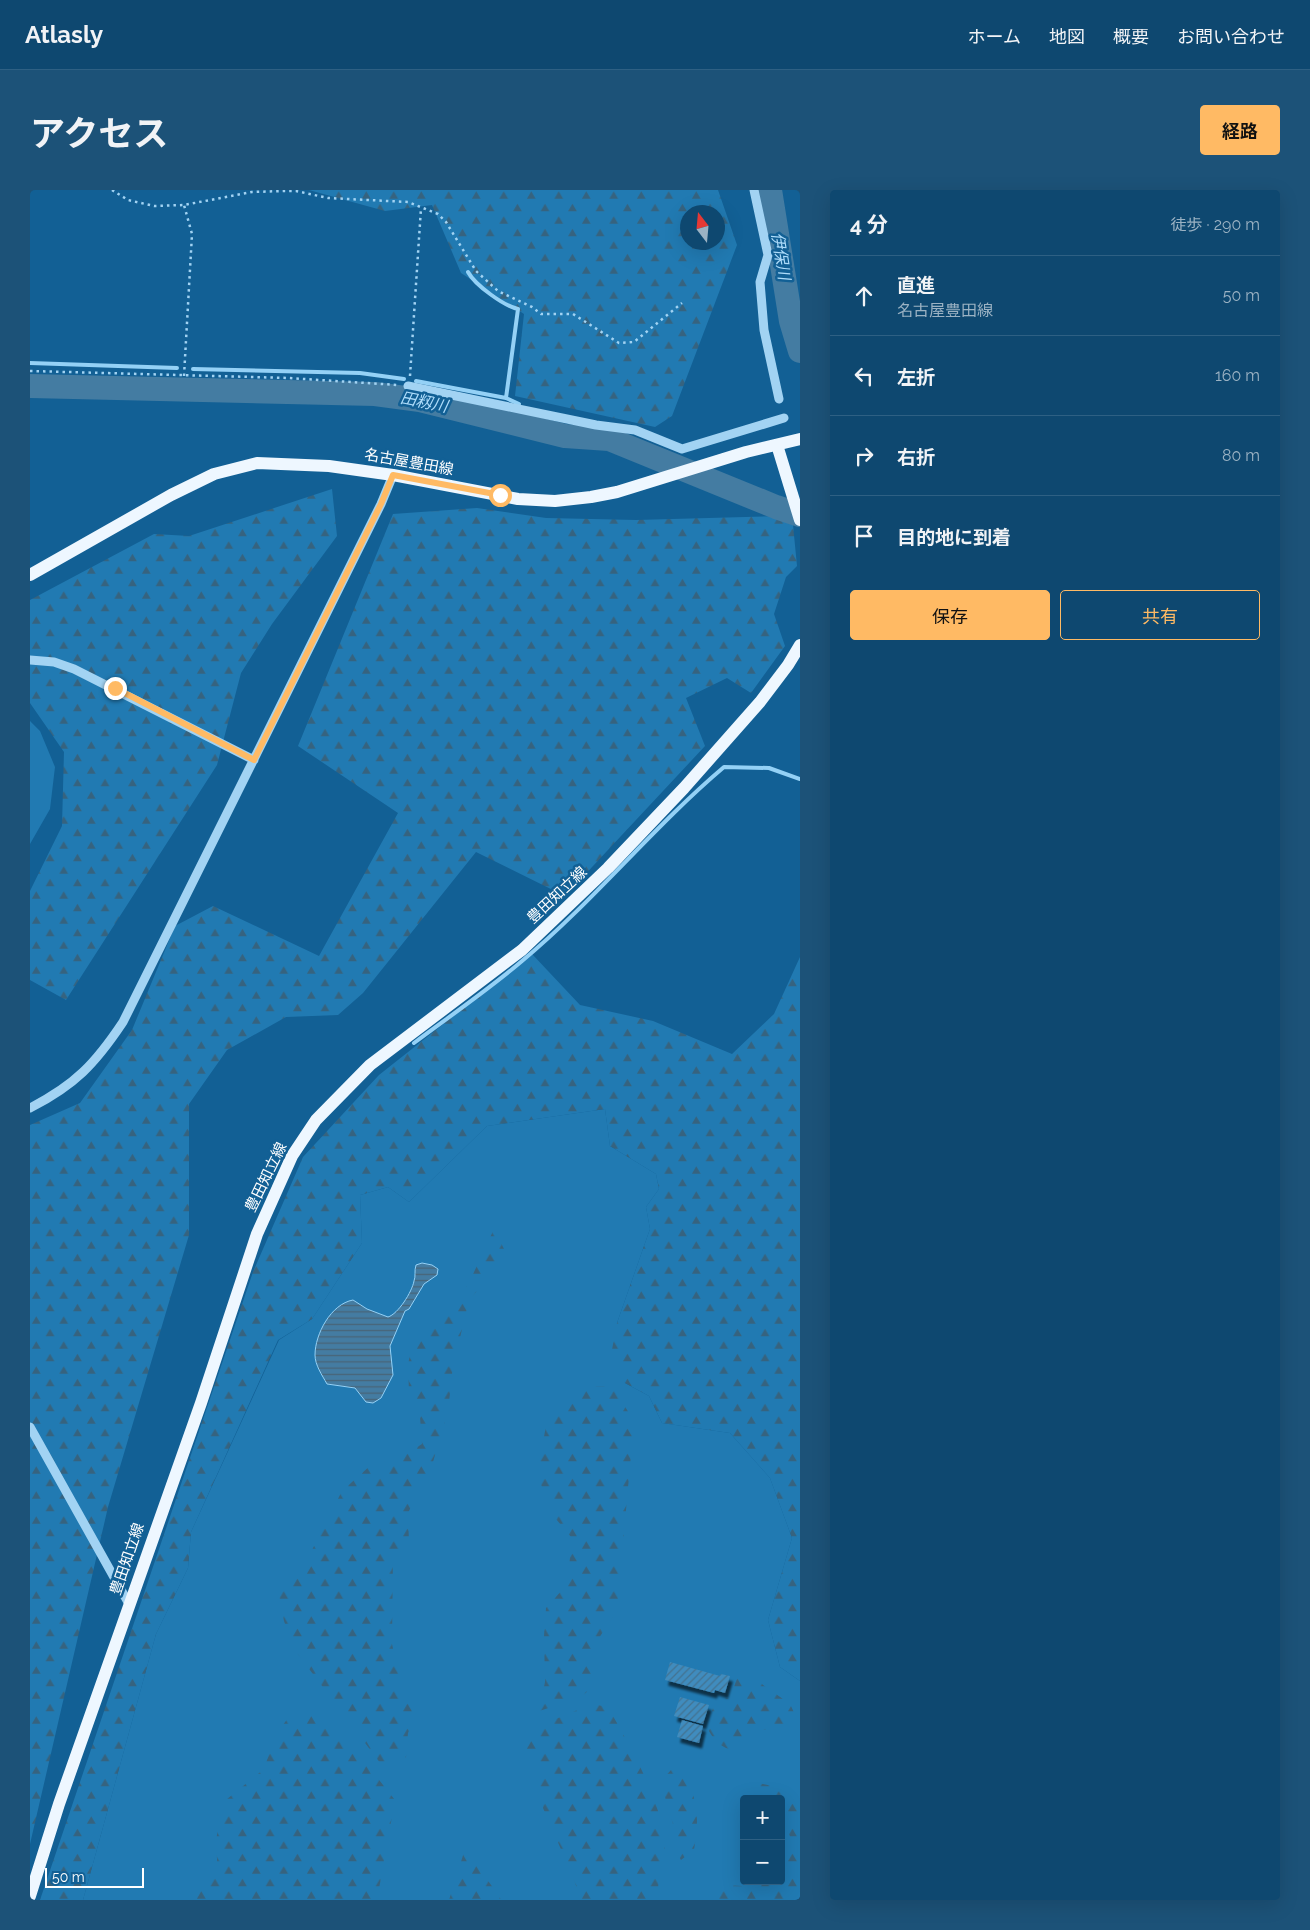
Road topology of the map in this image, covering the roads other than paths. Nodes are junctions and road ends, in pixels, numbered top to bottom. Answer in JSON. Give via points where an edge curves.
{"nodes":[{"id":1,"x":754,"y":190,"type":"edge"},
{"id":2,"x":408,"y":386,"type":"road end"},
{"id":3,"x":779,"y":400,"type":"dead end"},
{"id":4,"x":784,"y":418,"type":"dead end"},
{"id":5,"x":800,"y":439,"type":"edge"},
{"id":6,"x":777,"y":444,"type":"junction"},
{"id":7,"x":393,"y":475,"type":"junction"},
{"id":8,"x":800,"y":520,"type":"edge"},
{"id":9,"x":30,"y":575,"type":"edge"},
{"id":10,"x":800,"y":645,"type":"edge"},
{"id":11,"x":30,"y":660,"type":"edge"},
{"id":12,"x":254,"y":760,"type":"junction"},
{"id":13,"x":30,"y":1108,"type":"edge"},
{"id":14,"x":30,"y":1427,"type":"edge"},
{"id":15,"x":129,"y":1604,"type":"junction"},
{"id":16,"x":30,"y":1896,"type":"edge"}],
"edges":[{"from":1,"to":3,"type":"street","via":[[768,255],[760,282],[764,330]]},
{"from":2,"to":4,"type":"street","via":[[596,425],[635,430],[682,449]]},
{"from":5,"to":6,"type":"main road","name":"名古屋豊田線"},
{"from":6,"to":7,"type":"main road","name":"名古屋豊田線","via":[[622,490],[573,499],[518,499]]},
{"from":6,"to":8,"type":"main road"},
{"from":7,"to":9,"type":"main road","name":"名古屋豊田線","via":[[277,463],[238,467],[214,474],[171,495]]},
{"from":7,"to":12,"type":"street"},
{"from":10,"to":15,"type":"main road","name":"豊田知立線","via":[[760,702],[608,868],[522,950],[370,1065],[316,1120],[292,1156],[257,1234],[201,1404]]},
{"from":11,"to":12,"type":"street","via":[[54,662],[74,669]]},
{"from":12,"to":13,"type":"street","via":[[123,1022],[84,1073]]},
{"from":14,"to":15,"type":"street"},
{"from":15,"to":16,"type":"main road","name":"豊田知立線"}]}
